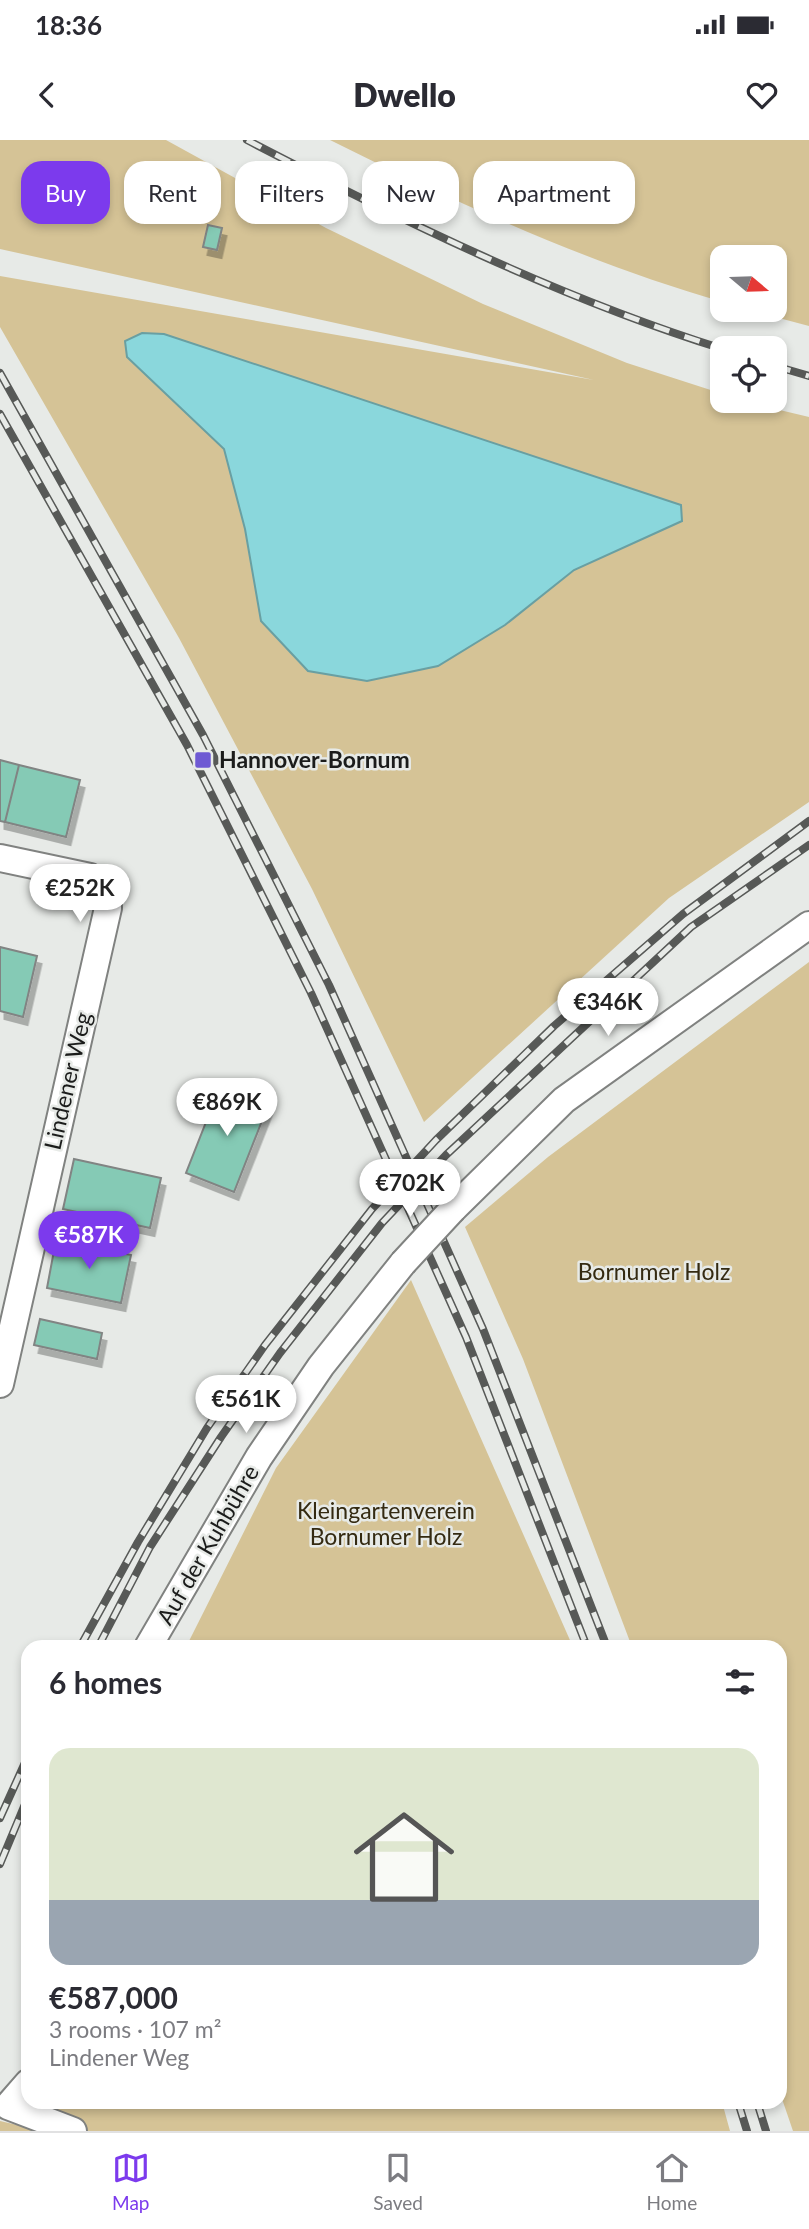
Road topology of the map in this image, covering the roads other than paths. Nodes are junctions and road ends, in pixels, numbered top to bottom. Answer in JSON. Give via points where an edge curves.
{"nodes":[{"id":1,"x":0,"y":858,"type":"edge"},
{"id":2,"x":809,"y":925,"type":"edge"},
{"id":3,"x":0,"y":1384,"type":"edge"},
{"id":4,"x":152,"y":1640,"type":"edge"},
{"id":5,"x":21,"y":2091,"type":"edge"},
{"id":6,"x":74,"y":2131,"type":"edge"}],
"edges":[{"from":1,"to":3,"type":"street","name":"Lindener Weg","via":[[90,877],[107,888],[108,908]]},
{"from":2,"to":4,"type":"street","name":"Auf der Kuhbühre","bridge":true,"via":[[564,1100],[403,1263],[321,1366],[259,1457]]},
{"from":5,"to":6,"type":"street","via":[[8,2106]]}]}
